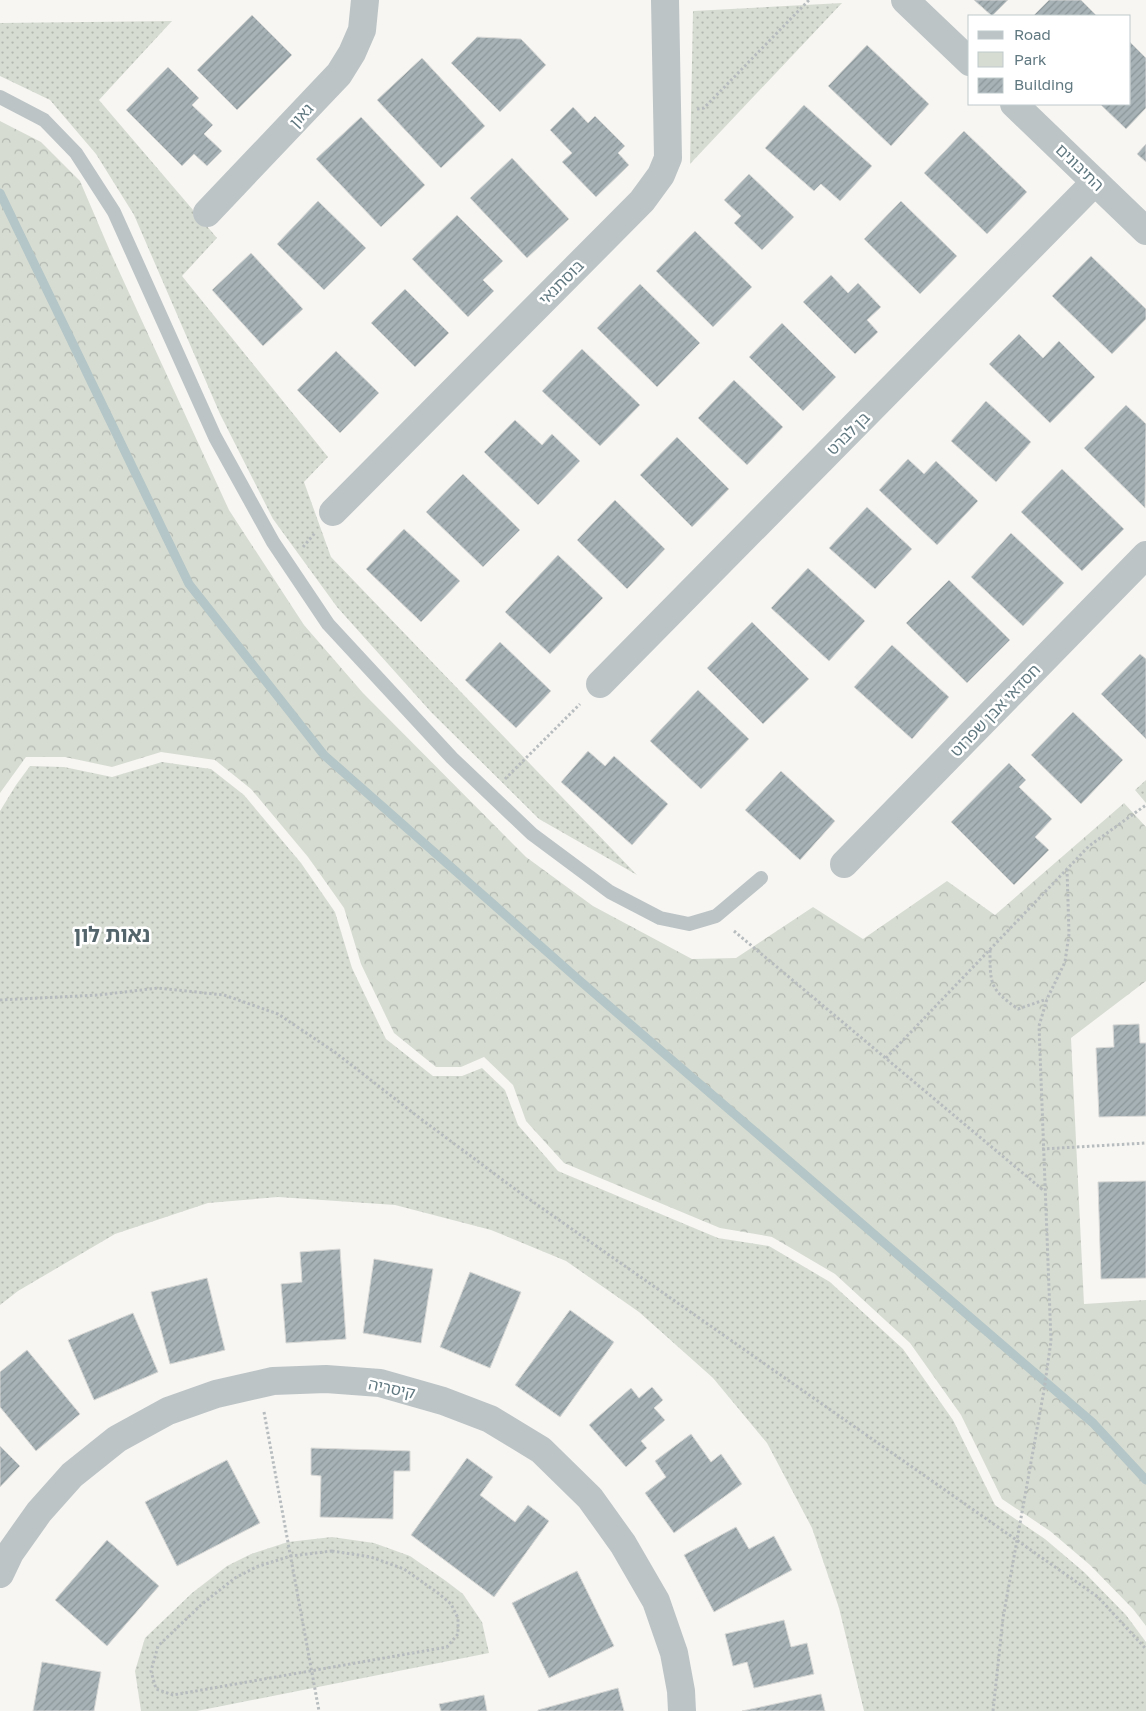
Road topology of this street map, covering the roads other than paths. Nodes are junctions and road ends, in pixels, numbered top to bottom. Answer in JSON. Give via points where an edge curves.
{"nodes":[{"id":1,"x":364,"y":0,"type":"edge"},
{"id":2,"x":664,"y":0,"type":"edge"},
{"id":3,"x":905,"y":0,"type":"edge"},
{"id":4,"x":968,"y":60,"type":"edge"},
{"id":5,"x":0,"y":97,"type":"edge"},
{"id":6,"x":1015,"y":105,"type":"edge"},
{"id":7,"x":1095,"y":182,"type":"junction"},
{"id":8,"x":207,"y":213,"type":"dead end"},
{"id":9,"x":1146,"y":231,"type":"edge"},
{"id":10,"x":333,"y":512,"type":"road end"},
{"id":11,"x":1146,"y":555,"type":"edge"},
{"id":12,"x":600,"y":684,"type":"road end"},
{"id":13,"x":844,"y":864,"type":"dead end"},
{"id":14,"x":760,"y":878,"type":"dead end"},
{"id":15,"x":0,"y":1574,"type":"edge"},
{"id":16,"x":682,"y":1711,"type":"edge"}],
"edges":[{"from":1,"to":8,"type":"street","name":"גאון","via":[[362,30],[339,74]]},
{"from":2,"to":10,"type":"street","name":"בוסתנאי","via":[[668,158],[661,175],[642,201]]},
{"from":3,"to":4,"type":"street"},
{"from":5,"to":14,"type":"lane","via":[[44,120],[76,153],[114,212],[215,437],[274,542],[328,624],[452,758],[532,834],[610,892],[660,918],[689,924],[716,916]]},
{"from":6,"to":7,"type":"street","name":"התיבונים"},
{"from":7,"to":9,"type":"street","name":"התיבונים"},
{"from":7,"to":12,"type":"street","name":"בן לברט"},
{"from":11,"to":13,"type":"street","name":"חסדאי אבן שפרוט"},
{"from":15,"to":16,"type":"street","name":"קיסריה","via":[[10,1553],[39,1512],[72,1475],[117,1439],[168,1411],[216,1394],[273,1381],[380,1382],[443,1400],[490,1419],[541,1450],[590,1498],[623,1544],[656,1601],[674,1653]]}]}
